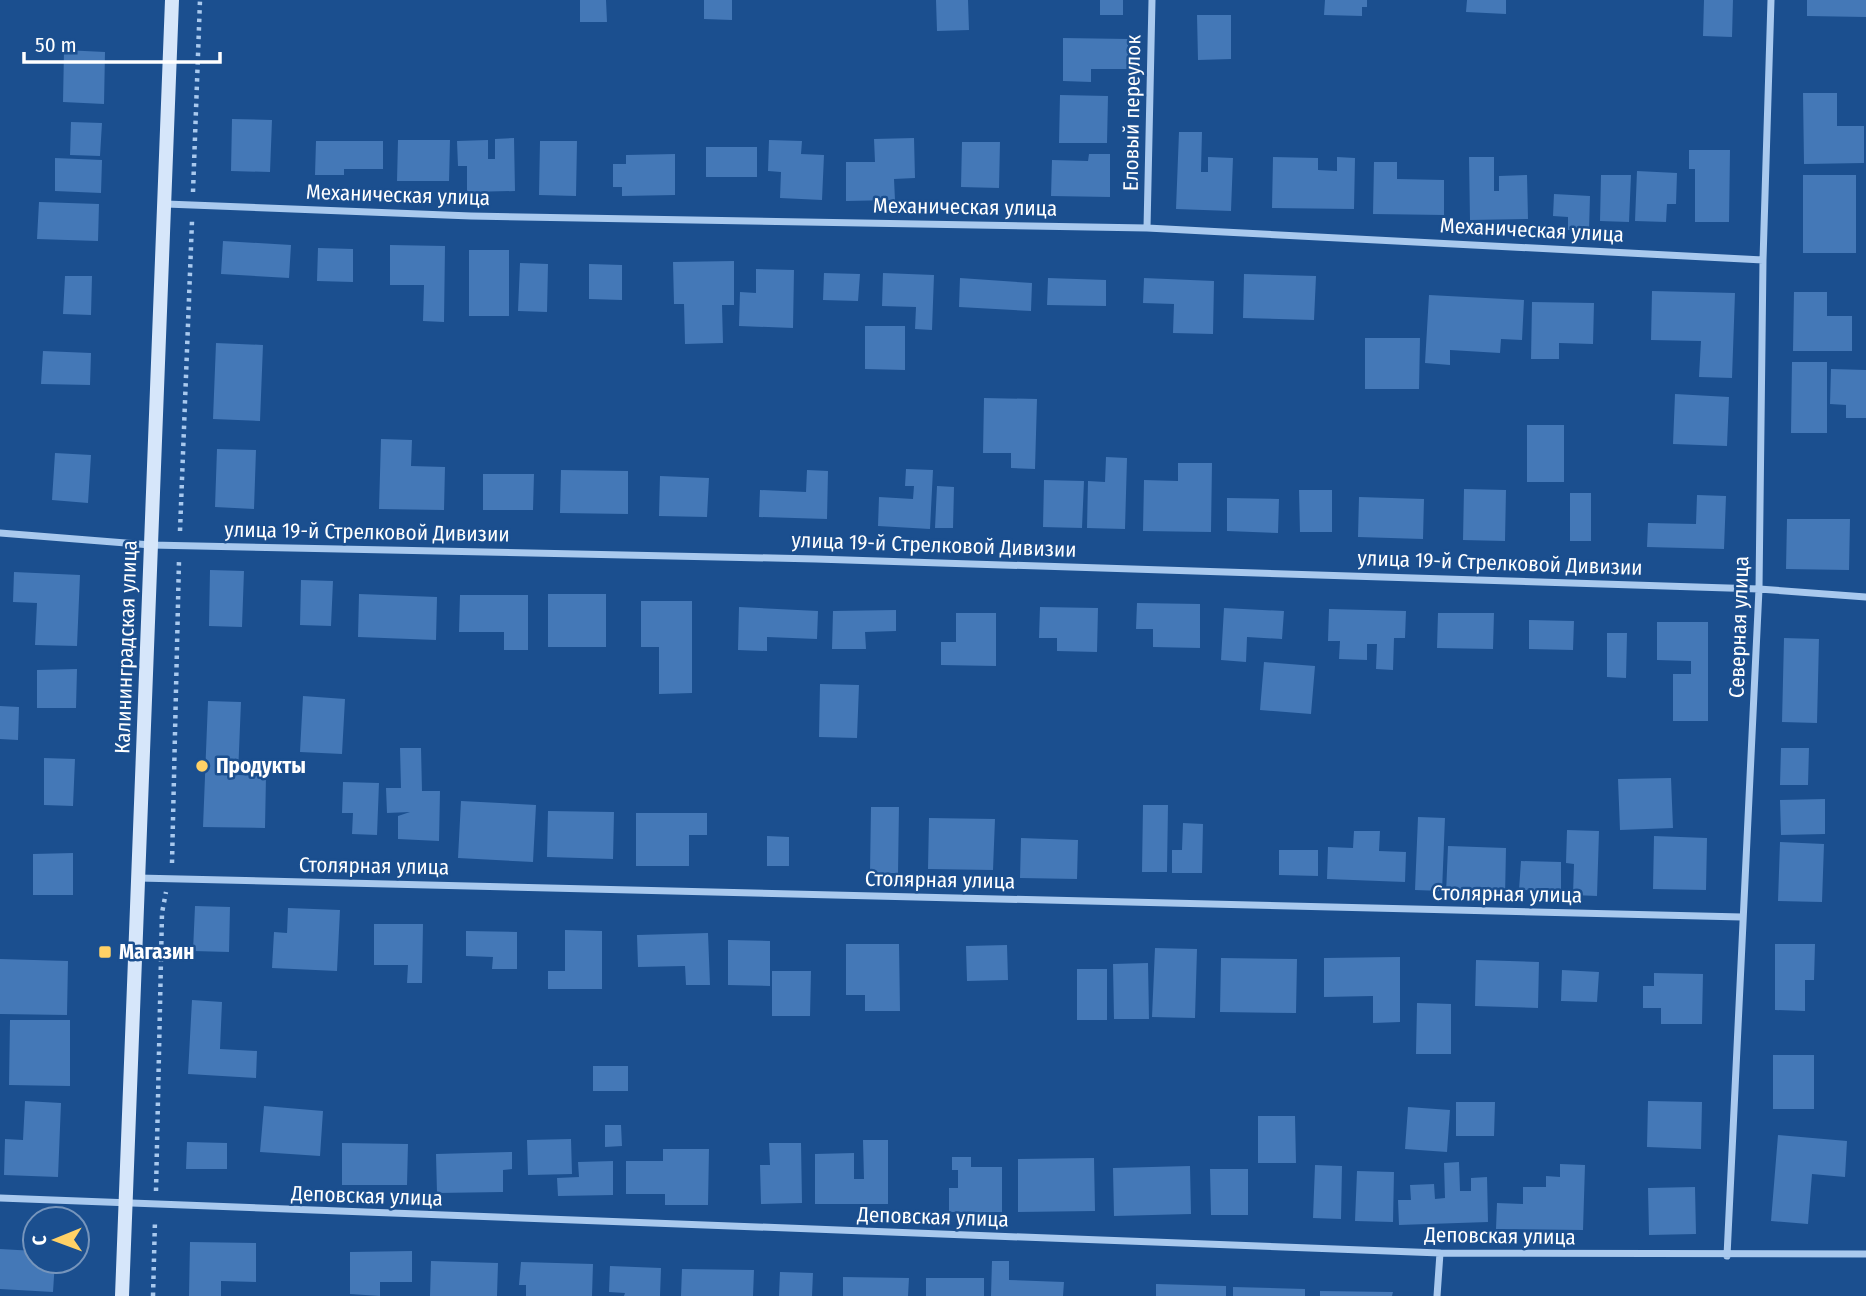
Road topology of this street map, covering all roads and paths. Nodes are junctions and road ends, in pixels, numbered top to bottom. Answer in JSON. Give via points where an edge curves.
{"nodes":[{"id":1,"x":172,"y":0,"type":"edge"},
{"id":2,"x":200,"y":0,"type":"edge"},
{"id":3,"x":1153,"y":0,"type":"edge"},
{"id":4,"x":1771,"y":0,"type":"edge"},
{"id":5,"x":166,"y":204,"type":"junction"},
{"id":6,"x":193,"y":206,"type":"junction"},
{"id":7,"x":1147,"y":228,"type":"junction"},
{"id":8,"x":1763,"y":260,"type":"junction"},
{"id":9,"x":0,"y":533,"type":"edge"},
{"id":10,"x":151,"y":545,"type":"junction"},
{"id":11,"x":180,"y":545,"type":"junction"},
{"id":12,"x":1759,"y":589,"type":"junction"},
{"id":13,"x":1866,"y":597,"type":"edge"},
{"id":14,"x":138,"y":878,"type":"junction"},
{"id":15,"x":170,"y":879,"type":"junction"},
{"id":16,"x":1742,"y":917,"type":"junction"},
{"id":17,"x":0,"y":1198,"type":"edge"},
{"id":18,"x":126,"y":1205,"type":"junction"},
{"id":19,"x":156,"y":1206,"type":"junction"},
{"id":20,"x":1440,"y":1253,"type":"junction"},
{"id":21,"x":1866,"y":1254,"type":"edge"},
{"id":22,"x":1727,"y":1256,"type":"junction"},
{"id":23,"x":122,"y":1296,"type":"edge"},
{"id":24,"x":153,"y":1296,"type":"edge"},
{"id":25,"x":1437,"y":1296,"type":"edge"}],
"edges":[{"from":1,"to":5,"type":"main road","name":"Калининградская улица"},
{"from":2,"to":6,"type":"path"},
{"from":3,"to":7,"type":"street","name":"Еловый переулок"},
{"from":4,"to":8,"type":"street","name":"Северная улица"},
{"from":5,"to":6,"type":"street","name":"Механическая улица"},
{"from":5,"to":10,"type":"main road","name":"Калининградская улица"},
{"from":6,"to":7,"type":"street","name":"Механическая улица","via":[[471,216]]},
{"from":6,"to":11,"type":"path"},
{"from":7,"to":8,"type":"street","name":"Механическая улица"},
{"from":8,"to":12,"type":"street","name":"Северная улица"},
{"from":9,"to":10,"type":"street","name":"улица 19-й Стрелковой Дивизии"},
{"from":10,"to":11,"type":"street","name":"улица 19-й Стрелковой Дивизии"},
{"from":10,"to":14,"type":"main road","name":"Калининградская улица"},
{"from":11,"to":12,"type":"street","name":"улица 19-й Стрелковой Дивизии","via":[[830,559]]},
{"from":11,"to":15,"type":"path"},
{"from":12,"to":13,"type":"street","name":"улица 19-й Стрелковой Дивизии"},
{"from":12,"to":16,"type":"street","name":"Северная улица"},
{"from":14,"to":15,"type":"street","name":"Столярная улица"},
{"from":14,"to":18,"type":"main road","name":"Калининградская улица"},
{"from":15,"to":16,"type":"street","name":"Столярная улица"},
{"from":15,"to":19,"type":"path","via":[[162,913]]},
{"from":16,"to":22,"type":"street","name":"Северная улица"},
{"from":17,"to":18,"type":"street","name":"Деповская улица"},
{"from":18,"to":19,"type":"street","name":"Деповская улица"},
{"from":18,"to":23,"type":"main road","name":"Калининградская улица"},
{"from":19,"to":20,"type":"street","name":"Деповская улица"},
{"from":19,"to":24,"type":"path"},
{"from":20,"to":22,"type":"street","name":"Деповская улица"},
{"from":20,"to":25,"type":"street"},
{"from":21,"to":22,"type":"street","name":"Деповская улица"}]}
